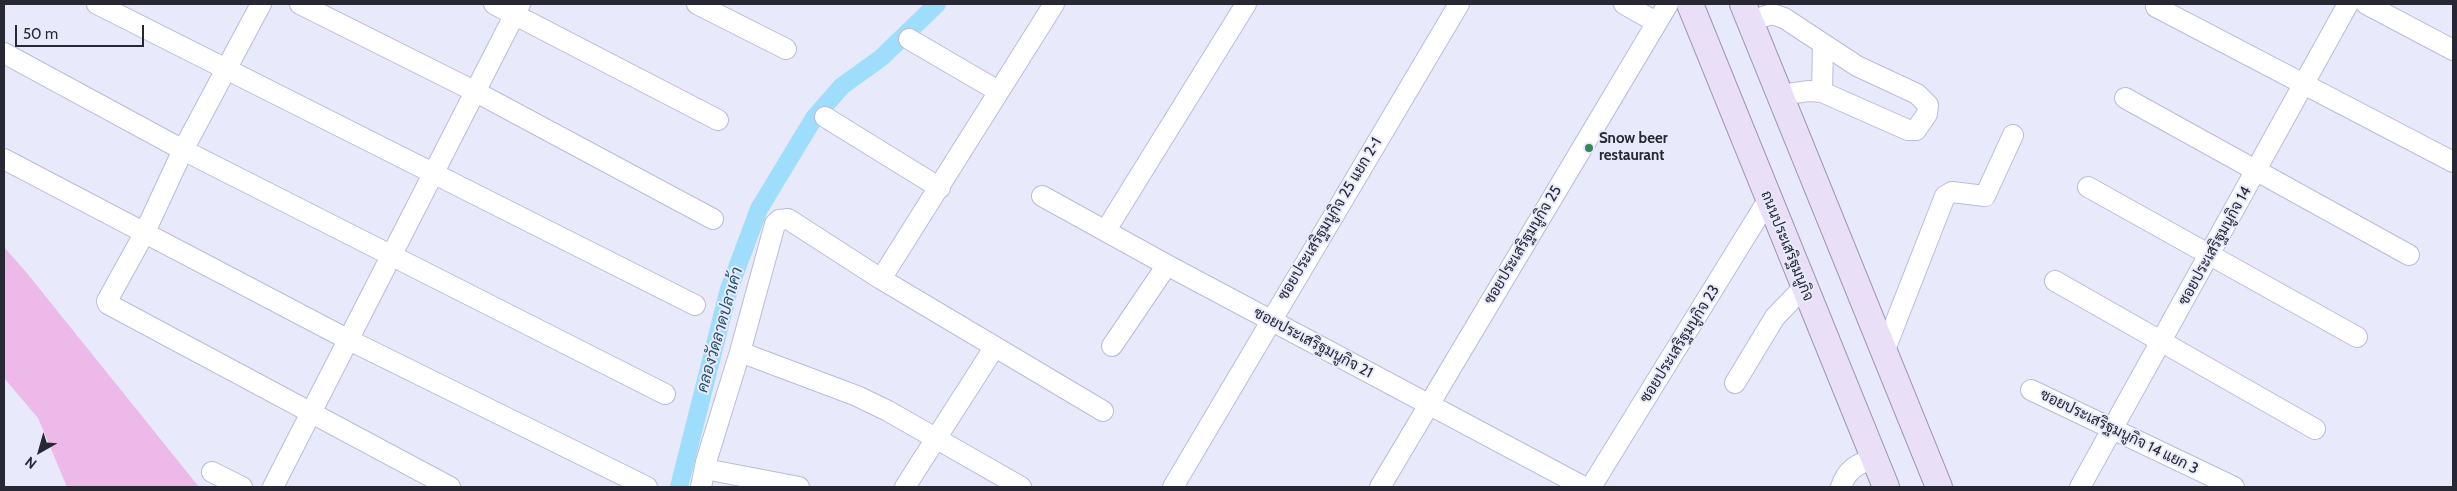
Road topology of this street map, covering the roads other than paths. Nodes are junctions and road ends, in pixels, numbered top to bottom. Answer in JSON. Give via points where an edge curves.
{"nodes":[{"id":1,"x":97,"y":4,"type":"edge"},
{"id":2,"x":260,"y":4,"type":"edge"},
{"id":3,"x":300,"y":4,"type":"edge"},
{"id":4,"x":494,"y":4,"type":"edge"},
{"id":5,"x":698,"y":4,"type":"edge"},
{"id":6,"x":1052,"y":4,"type":"edge"},
{"id":7,"x":1246,"y":4,"type":"edge"},
{"id":8,"x":1459,"y":4,"type":"edge"},
{"id":9,"x":1624,"y":4,"type":"edge"},
{"id":10,"x":1668,"y":4,"type":"edge"},
{"id":11,"x":1690,"y":4,"type":"edge"},
{"id":12,"x":2348,"y":4,"type":"edge"},
{"id":13,"x":2366,"y":4,"type":"edge"},
{"id":14,"x":2156,"y":7,"type":"dead end"},
{"id":15,"x":518,"y":9,"type":"edge"},
{"id":16,"x":1747,"y":12,"type":"edge"},
{"id":17,"x":1656,"y":22,"type":"junction"},
{"id":18,"x":909,"y":39,"type":"dead end"},
{"id":19,"x":1824,"y":45,"type":"junction"},
{"id":20,"x":786,"y":49,"type":"dead end"},
{"id":21,"x":2453,"y":50,"type":"edge"},
{"id":22,"x":4,"y":52,"type":"edge"},
{"id":23,"x":227,"y":69,"type":"junction"},
{"id":24,"x":2303,"y":84,"type":"junction"},
{"id":25,"x":476,"y":92,"type":"junction"},
{"id":26,"x":998,"y":92,"type":"junction"},
{"id":27,"x":1822,"y":92,"type":"junction"},
{"id":28,"x":1780,"y":95,"type":"junction"},
{"id":29,"x":2125,"y":98,"type":"dead end"},
{"id":30,"x":825,"y":117,"type":"dead end"},
{"id":31,"x":718,"y":120,"type":"dead end"},
{"id":32,"x":2013,"y":135,"type":"dead end"},
{"id":33,"x":183,"y":150,"type":"junction"},
{"id":34,"x":4,"y":159,"type":"edge"},
{"id":35,"x":2453,"y":162,"type":"edge"},
{"id":36,"x":2255,"y":171,"type":"junction"},
{"id":37,"x":431,"y":174,"type":"junction"},
{"id":38,"x":2088,"y":187,"type":"dead end"},
{"id":39,"x":940,"y":188,"type":"junction"},
{"id":40,"x":1042,"y":196,"type":"dead end"},
{"id":41,"x":1768,"y":200,"type":"junction"},
{"id":42,"x":713,"y":219,"type":"dead end"},
{"id":43,"x":1106,"y":230,"type":"junction"},
{"id":44,"x":144,"y":234,"type":"junction"},
{"id":45,"x":2209,"y":255,"type":"junction"},
{"id":46,"x":2410,"y":255,"type":"dead end"},
{"id":47,"x":392,"y":257,"type":"junction"},
{"id":48,"x":1167,"y":265,"type":"junction"},
{"id":49,"x":881,"y":279,"type":"junction"},
{"id":50,"x":2055,"y":281,"type":"dead end"},
{"id":51,"x":1804,"y":287,"type":"junction"},
{"id":52,"x":695,"y":305,"type":"dead end"},
{"id":53,"x":1270,"y":320,"type":"junction"},
{"id":54,"x":2357,"y":337,"type":"dead end"},
{"id":55,"x":349,"y":340,"type":"junction"},
{"id":56,"x":2162,"y":343,"type":"junction"},
{"id":57,"x":1112,"y":346,"type":"dead end"},
{"id":58,"x":994,"y":348,"type":"junction"},
{"id":59,"x":740,"y":352,"type":"junction"},
{"id":60,"x":1884,"y":352,"type":"junction"},
{"id":61,"x":1735,"y":383,"type":"dead end"},
{"id":62,"x":2031,"y":390,"type":"dead end"},
{"id":63,"x":665,"y":394,"type":"dead end"},
{"id":64,"x":1428,"y":404,"type":"junction"},
{"id":65,"x":1103,"y":411,"type":"dead end"},
{"id":66,"x":310,"y":414,"type":"junction"},
{"id":67,"x":2110,"y":429,"type":"junction"},
{"id":68,"x":2315,"y":429,"type":"dead end"},
{"id":69,"x":936,"y":437,"type":"junction"},
{"id":70,"x":1875,"y":458,"type":"junction"},
{"id":71,"x":212,"y":472,"type":"dead end"},
{"id":72,"x":703,"y":478,"type":"edge"},
{"id":73,"x":242,"y":487,"type":"edge"},
{"id":74,"x":273,"y":487,"type":"edge"},
{"id":75,"x":450,"y":487,"type":"edge"},
{"id":76,"x":647,"y":487,"type":"edge"},
{"id":77,"x":799,"y":487,"type":"edge"},
{"id":78,"x":905,"y":487,"type":"edge"},
{"id":79,"x":1021,"y":487,"type":"edge"},
{"id":80,"x":1173,"y":487,"type":"edge"},
{"id":81,"x":1380,"y":487,"type":"edge"},
{"id":82,"x":1584,"y":487,"type":"edge"},
{"id":83,"x":1591,"y":487,"type":"edge"},
{"id":84,"x":1841,"y":487,"type":"edge"},
{"id":85,"x":1886,"y":487,"type":"edge"},
{"id":86,"x":1939,"y":487,"type":"edge"},
{"id":87,"x":2080,"y":487,"type":"edge"},
{"id":88,"x":2234,"y":487,"type":"edge"}],
"edges":[{"from":1,"to":23,"type":"street"},
{"from":2,"to":23,"type":"street"},
{"from":3,"to":25,"type":"street"},
{"from":4,"to":15,"type":"street"},
{"from":5,"to":20,"type":"street"},
{"from":6,"to":26,"type":"street"},
{"from":7,"to":43,"type":"street"},
{"from":8,"to":53,"type":"street","name":"ซอยประเสริฐมนูกิจ 25 แยก 2-1"},
{"from":9,"to":17,"type":"street"},
{"from":10,"to":17,"type":"street","name":"ซอยประเสริฐมนูกิจ 25"},
{"from":11,"to":41,"type":"main road","name":"ถนนประเสริฐมนูกิจ"},
{"from":12,"to":24,"type":"street","name":"ซอยประเสริฐมนูกิจ 14"},
{"from":13,"to":21,"type":"street"},
{"from":14,"to":24,"type":"street"},
{"from":15,"to":25,"type":"street"},
{"from":15,"to":31,"type":"street"},
{"from":16,"to":19,"type":"street","via":[[1784,18]]},
{"from":16,"to":28,"type":"main road"},
{"from":17,"to":64,"type":"street","name":"ซอยประเสริฐมนูกิจ 25"},
{"from":18,"to":26,"type":"street"},
{"from":19,"to":27,"type":"street"},
{"from":19,"to":27,"type":"street","via":[[1857,66],[1917,94],[1928,105],[1927,114],[1916,130],[1908,130]]},
{"from":22,"to":33,"type":"street"},
{"from":23,"to":33,"type":"street"},
{"from":23,"to":37,"type":"street"},
{"from":24,"to":35,"type":"street"},
{"from":24,"to":36,"type":"street","name":"ซอยประเสริฐมนูกิจ 14"},
{"from":25,"to":37,"type":"street"},
{"from":25,"to":42,"type":"street"},
{"from":26,"to":39,"type":"street"},
{"from":27,"to":28,"type":"street"},
{"from":28,"to":60,"type":"main road"},
{"from":29,"to":36,"type":"street"},
{"from":30,"to":39,"type":"street"},
{"from":32,"to":60,"type":"street","via":[[1985,196],[1952,192],[1945,196]]},
{"from":33,"to":44,"type":"street"},
{"from":33,"to":47,"type":"street"},
{"from":34,"to":44,"type":"street"},
{"from":36,"to":45,"type":"street","name":"ซอยประเสริฐมนูกิจ 14"},
{"from":36,"to":46,"type":"street"},
{"from":37,"to":47,"type":"street"},
{"from":37,"to":52,"type":"street"},
{"from":38,"to":45,"type":"street"},
{"from":39,"to":49,"type":"street"},
{"from":40,"to":43,"type":"street","name":"ซอยประเสริฐมนูกิจ 21"},
{"from":41,"to":51,"type":"main road","name":"ถนนประเสริฐมนูกิจ"},
{"from":41,"to":83,"type":"street","name":"ซอยประเสริฐมนูกิจ 23"},
{"from":43,"to":48,"type":"street","name":"ซอยประเสริฐมนูกิจ 21"},
{"from":44,"to":55,"type":"street"},
{"from":44,"to":66,"type":"street","via":[[108,304]]},
{"from":45,"to":54,"type":"street"},
{"from":45,"to":56,"type":"street","name":"ซอยประเสริฐมนูกิจ 14"},
{"from":47,"to":55,"type":"street"},
{"from":47,"to":63,"type":"street"},
{"from":48,"to":53,"type":"street","name":"ซอยประเสริฐมนูกิจ 21"},
{"from":48,"to":57,"type":"street"},
{"from":49,"to":58,"type":"street"},
{"from":49,"to":59,"type":"street","via":[[788,219],[779,220],[775,224]]},
{"from":50,"to":56,"type":"street"},
{"from":51,"to":61,"type":"street","via":[[1775,317]]},
{"from":51,"to":70,"type":"main road","name":"ถนนประเสริฐมนูกิจ"},
{"from":53,"to":64,"type":"street","name":"ซอยประเสริฐมนูกิจ 21"},
{"from":53,"to":80,"type":"street","name":"ซอยประเสริฐมนูกิจ 25 แยก 2-1"},
{"from":55,"to":66,"type":"street"},
{"from":55,"to":76,"type":"street"},
{"from":56,"to":67,"type":"street","name":"ซอยประเสริฐมนูกิจ 14"},
{"from":56,"to":68,"type":"street"},
{"from":58,"to":65,"type":"street"},
{"from":58,"to":69,"type":"street"},
{"from":59,"to":69,"type":"street","via":[[857,396]]},
{"from":59,"to":72,"type":"street"},
{"from":60,"to":86,"type":"main road"},
{"from":62,"to":67,"type":"street","name":"ซอยประเสริฐมนูกิจ 14 แยก 3"},
{"from":64,"to":81,"type":"street","name":"ซอยประเสริฐมนูกิจ 25"},
{"from":64,"to":82,"type":"street","name":"ซอยประเสริฐมนูกิจ 21"},
{"from":66,"to":74,"type":"street"},
{"from":66,"to":75,"type":"street"},
{"from":67,"to":87,"type":"street","name":"ซอยประเสริฐมนูกิจ 14"},
{"from":67,"to":88,"type":"street","name":"ซอยประเสริฐมนูกิจ 14 แยก 3"},
{"from":69,"to":78,"type":"street"},
{"from":69,"to":79,"type":"street"},
{"from":70,"to":84,"type":"street","via":[[1857,464],[1848,472]]},
{"from":70,"to":85,"type":"main road","name":"ถนนประเสริฐมนูกิจ"},
{"from":71,"to":73,"type":"street"},
{"from":72,"to":77,"type":"street"}]}
